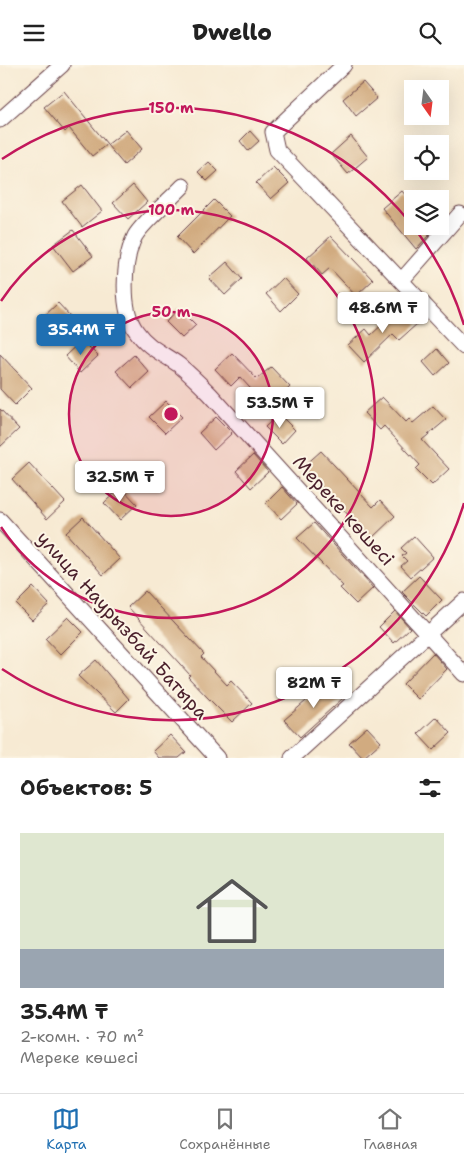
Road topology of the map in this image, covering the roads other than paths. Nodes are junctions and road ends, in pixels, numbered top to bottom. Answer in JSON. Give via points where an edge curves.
{"nodes":[{"id":1,"x":62,"y":65,"type":"edge"},
{"id":2,"x":344,"y":65,"type":"edge"},
{"id":3,"x":0,"y":120,"type":"edge"},
{"id":4,"x":184,"y":187,"type":"dead end"},
{"id":5,"x":460,"y":214,"type":"dead end"},
{"id":6,"x":402,"y":280,"type":"junction"},
{"id":7,"x":464,"y":347,"type":"edge"},
{"id":8,"x":0,"y":520,"type":"edge"},
{"id":9,"x":464,"y":601,"type":"edge"},
{"id":10,"x":428,"y":633,"type":"junction"},
{"id":11,"x":464,"y":674,"type":"edge"},
{"id":12,"x":217,"y":758,"type":"edge"},
{"id":13,"x":292,"y":758,"type":"edge"}],
"edges":[{"from":1,"to":3,"type":"street"},
{"from":2,"to":6,"type":"street","via":[[273,132],[277,150]]},
{"from":4,"to":10,"type":"street","name":"Мереке көшесі","via":[[136,235],[128,256],[125,302],[128,319],[151,348],[180,366],[210,394]]},
{"from":5,"to":6,"type":"street"},
{"from":6,"to":7,"type":"street"},
{"from":8,"to":12,"type":"street","name":"улица Наурызбай Батыра"},
{"from":9,"to":10,"type":"street"},
{"from":10,"to":11,"type":"street","name":"Мереке көшесі"},
{"from":10,"to":13,"type":"street"}]}
